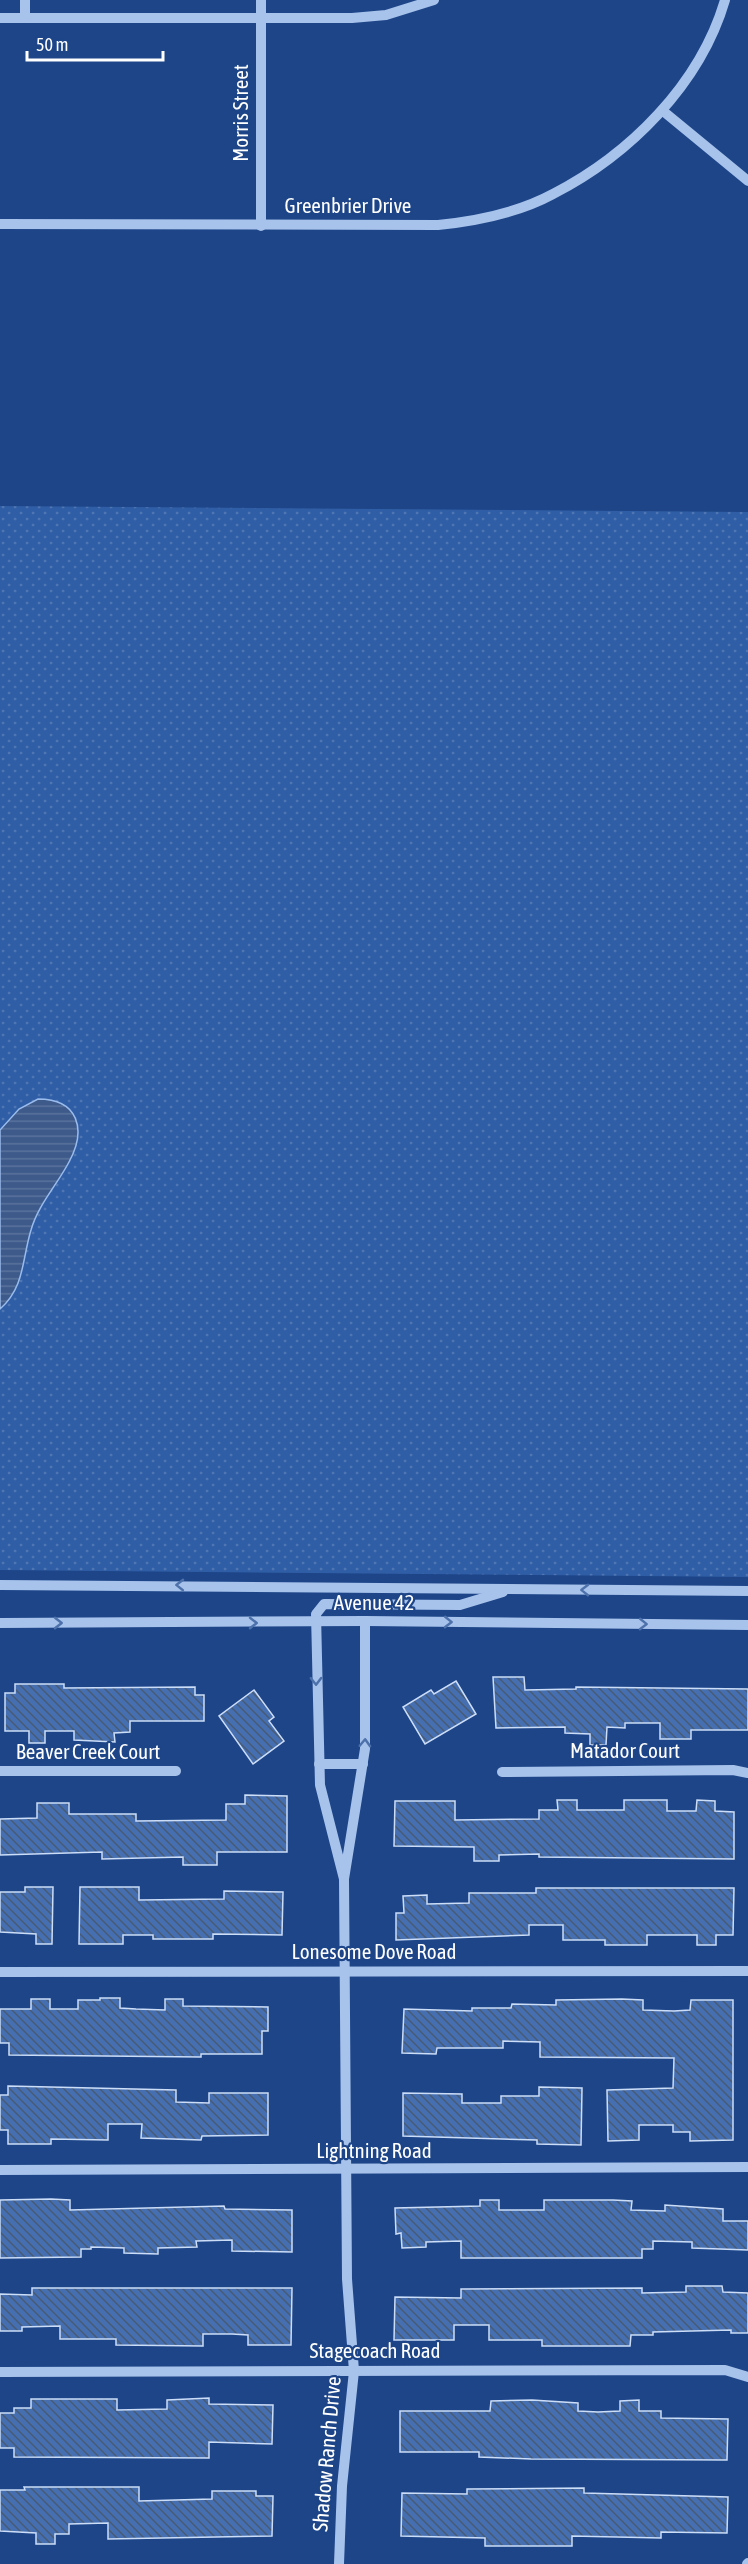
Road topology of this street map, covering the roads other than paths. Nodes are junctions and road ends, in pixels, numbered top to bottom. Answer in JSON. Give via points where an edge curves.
{"nodes":[{"id":1,"x":25,"y":0,"type":"edge"},
{"id":2,"x":261,"y":0,"type":"edge"},
{"id":3,"x":434,"y":0,"type":"edge"},
{"id":4,"x":724,"y":0,"type":"edge"},
{"id":5,"x":0,"y":18,"type":"edge"},
{"id":6,"x":25,"y":18,"type":"junction"},
{"id":7,"x":261,"y":18,"type":"junction"},
{"id":8,"x":663,"y":111,"type":"junction"},
{"id":9,"x":748,"y":182,"type":"edge"},
{"id":10,"x":0,"y":224,"type":"edge"},
{"id":11,"x":261,"y":226,"type":"junction"},
{"id":12,"x":0,"y":1585,"type":"edge"},
{"id":13,"x":515,"y":1589,"type":"junction"},
{"id":14,"x":748,"y":1592,"type":"edge"},
{"id":15,"x":365,"y":1621,"type":"junction"},
{"id":16,"x":0,"y":1623,"type":"edge"},
{"id":17,"x":315,"y":1623,"type":"junction"},
{"id":18,"x":748,"y":1625,"type":"edge"},
{"id":19,"x":319,"y":1764,"type":"junction"},
{"id":20,"x":363,"y":1764,"type":"junction"},
{"id":21,"x":0,"y":1771,"type":"edge"},
{"id":22,"x":176,"y":1771,"type":"dead end"},
{"id":23,"x":502,"y":1772,"type":"dead end"},
{"id":24,"x":748,"y":1773,"type":"edge"},
{"id":25,"x":344,"y":1879,"type":"junction"},
{"id":26,"x":346,"y":1971,"type":"junction"},
{"id":27,"x":748,"y":1971,"type":"edge"},
{"id":28,"x":0,"y":1972,"type":"edge"},
{"id":29,"x":748,"y":2168,"type":"edge"},
{"id":30,"x":0,"y":2170,"type":"edge"},
{"id":31,"x":346,"y":2170,"type":"junction"},
{"id":32,"x":354,"y":2371,"type":"junction"},
{"id":33,"x":0,"y":2372,"type":"edge"},
{"id":34,"x":748,"y":2377,"type":"edge"},
{"id":35,"x":339,"y":2564,"type":"edge"}],
"edges":[{"from":1,"to":6,"type":"street"},
{"from":2,"to":7,"type":"street","name":"Morris Street"},
{"from":3,"to":7,"type":"street","via":[[375,16]]},
{"from":4,"to":8,"type":"street","name":"Greenbrier Drive","via":[[693,68]]},
{"from":5,"to":6,"type":"street"},
{"from":6,"to":7,"type":"street"},
{"from":7,"to":11,"type":"street","name":"Morris Street"},
{"from":8,"to":9,"type":"street"},
{"from":8,"to":11,"type":"street","name":"Greenbrier Drive","via":[[590,172],[551,195],[474,221],[438,225]]},
{"from":10,"to":11,"type":"street","name":"Greenbrier Drive"},
{"from":13,"to":12,"type":"street","name":"Avenue 42","one_way":true},
{"from":14,"to":13,"type":"street","name":"Avenue 42","one_way":true},
{"from":13,"to":17,"type":"street","via":[[460,1605],[324,1604]]},
{"from":15,"to":17,"type":"street","name":"Avenue 42"},
{"from":15,"to":18,"type":"street","name":"Avenue 42","one_way":true},
{"from":20,"to":15,"type":"street","name":"Shadow Ranch Drive","one_way":true},
{"from":16,"to":17,"type":"street","name":"Avenue 42","one_way":true},
{"from":17,"to":19,"type":"street","name":"Shadow Ranch Drive","one_way":true},
{"from":19,"to":20,"type":"street"},
{"from":19,"to":25,"type":"street","name":"Shadow Ranch Drive","via":[[320,1785]]},
{"from":20,"to":25,"type":"street","name":"Shadow Ranch Drive"},
{"from":21,"to":22,"type":"street","name":"Beaver Creek Court"},
{"from":23,"to":24,"type":"street","name":"Matador Court"},
{"from":25,"to":26,"type":"street","name":"Shadow Ranch Drive"},
{"from":26,"to":27,"type":"street","name":"Lonesome Dove Road"},
{"from":26,"to":28,"type":"street","name":"Lonesome Dove Road"},
{"from":26,"to":31,"type":"street","name":"Shadow Ranch Drive"},
{"from":29,"to":31,"type":"street","name":"Lightning Road"},
{"from":30,"to":31,"type":"street","name":"Lightning Road"},
{"from":31,"to":32,"type":"street","name":"Shadow Ranch Drive","via":[[347,2279]]},
{"from":32,"to":33,"type":"street","name":"Stagecoach Road"},
{"from":32,"to":34,"type":"street","name":"Stagecoach Road","via":[[725,2370]]},
{"from":32,"to":35,"type":"street","name":"Shadow Ranch Drive","via":[[342,2486]]}]}
